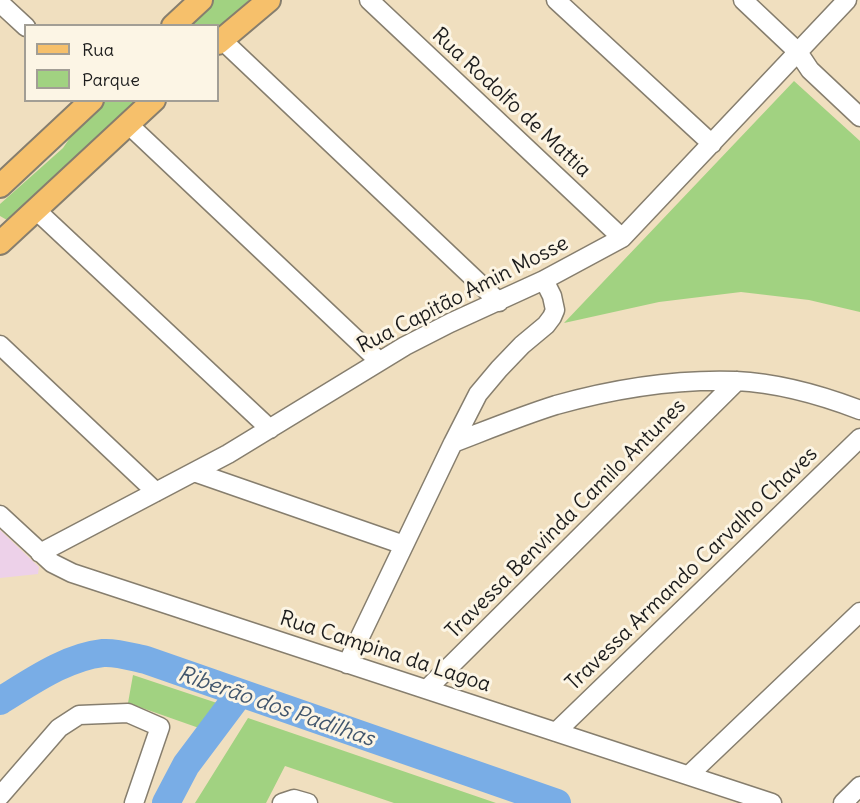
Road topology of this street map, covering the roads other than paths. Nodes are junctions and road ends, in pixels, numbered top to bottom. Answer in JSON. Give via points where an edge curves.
{"nodes":[{"id":1,"x":269,"y":0,"type":"edge"},
{"id":2,"x":369,"y":0,"type":"edge"},
{"id":3,"x":556,"y":0,"type":"edge"},
{"id":4,"x":743,"y":0,"type":"edge"},
{"id":5,"x":847,"y":0,"type":"edge"},
{"id":6,"x":0,"y":3,"type":"edge"},
{"id":7,"x":190,"y":3,"type":"edge"},
{"id":8,"x":174,"y":24,"type":"edge"},
{"id":9,"x":24,"y":25,"type":"edge"},
{"id":10,"x":219,"y":41,"type":"edge"},
{"id":11,"x":798,"y":52,"type":"junction"},
{"id":12,"x":90,"y":102,"type":"edge"},
{"id":13,"x":152,"y":102,"type":"edge"},
{"id":14,"x":860,"y":117,"type":"edge"},
{"id":15,"x":128,"y":124,"type":"junction"},
{"id":16,"x":712,"y":144,"type":"junction"},
{"id":17,"x":2,"y":181,"type":"edge"},
{"id":18,"x":36,"y":210,"type":"junction"},
{"id":19,"x":5,"y":234,"type":"edge"},
{"id":20,"x":622,"y":238,"type":"junction"},
{"id":21,"x":544,"y":280,"type":"junction"},
{"id":22,"x":499,"y":302,"type":"junction"},
{"id":23,"x":0,"y":345,"type":"edge"},
{"id":24,"x":379,"y":361,"type":"junction"},
{"id":25,"x":736,"y":381,"type":"junction"},
{"id":26,"x":860,"y":410,"type":"edge"},
{"id":27,"x":270,"y":429,"type":"junction"},
{"id":28,"x":860,"y":438,"type":"edge"},
{"id":29,"x":453,"y":443,"type":"junction"},
{"id":30,"x":194,"y":472,"type":"junction"},
{"id":31,"x":156,"y":492,"type":"junction"},
{"id":32,"x":0,"y":515,"type":"edge"},
{"id":33,"x":404,"y":544,"type":"junction"},
{"id":34,"x":40,"y":553,"type":"junction"},
{"id":35,"x":860,"y":612,"type":"edge"},
{"id":36,"x":347,"y":664,"type":"junction"},
{"id":37,"x":427,"y":689,"type":"junction"},
{"id":38,"x":556,"y":732,"type":"junction"},
{"id":39,"x":689,"y":775,"type":"junction"},
{"id":40,"x":860,"y":786,"type":"edge"},
{"id":41,"x":0,"y":796,"type":"edge"},
{"id":42,"x":134,"y":803,"type":"edge"},
{"id":43,"x":282,"y":803,"type":"edge"},
{"id":44,"x":308,"y":803,"type":"edge"},
{"id":45,"x":772,"y":803,"type":"edge"},
{"id":46,"x":843,"y":803,"type":"edge"}],
"edges":[{"from":1,"to":10,"type":"main road"},
{"from":2,"to":20,"type":"street","name":"Rua Rodolfo de Mattia"},
{"from":3,"to":16,"type":"street"},
{"from":4,"to":11,"type":"street"},
{"from":5,"to":11,"type":"street","name":"Rua Capitão Amin Mosse"},
{"from":6,"to":9,"type":"street"},
{"from":7,"to":8,"type":"main road"},
{"from":10,"to":22,"type":"street"},
{"from":11,"to":14,"type":"street","via":[[810,70]]},
{"from":11,"to":16,"type":"street","name":"Rua Capitão Amin Mosse"},
{"from":12,"to":17,"type":"main road"},
{"from":13,"to":15,"type":"main road"},
{"from":15,"to":18,"type":"main road"},
{"from":15,"to":24,"type":"street"},
{"from":16,"to":20,"type":"street","name":"Rua Capitão Amin Mosse"},
{"from":18,"to":19,"type":"main road"},
{"from":18,"to":27,"type":"street"},
{"from":20,"to":21,"type":"street","name":"Rua Capitão Amin Mosse"},
{"from":21,"to":22,"type":"street","name":"Rua Capitão Amin Mosse"},
{"from":21,"to":29,"type":"street","via":[[552,296],[552,317],[490,379],[473,402]]},
{"from":22,"to":24,"type":"street","name":"Rua Capitão Amin Mosse"},
{"from":23,"to":31,"type":"street"},
{"from":24,"to":27,"type":"street","name":"Rua Capitão Amin Mosse"},
{"from":25,"to":26,"type":"street","via":[[806,392]]},
{"from":25,"to":29,"type":"street","via":[[661,385],[588,397]]},
{"from":25,"to":37,"type":"street","name":"Travessa Benvinda Camilo Antunes"},
{"from":27,"to":30,"type":"street","name":"Rua Capitão Amin Mosse"},
{"from":28,"to":38,"type":"street","name":"Travessa Armando Carvalho Chaves"},
{"from":29,"to":33,"type":"street"},
{"from":30,"to":31,"type":"street","name":"Rua Capitão Amin Mosse"},
{"from":30,"to":33,"type":"street"},
{"from":31,"to":34,"type":"street","name":"Rua Capitão Amin Mosse"},
{"from":32,"to":34,"type":"street","name":"Rua Campina da Lagoa"},
{"from":33,"to":36,"type":"street"},
{"from":34,"to":36,"type":"street","name":"Rua Campina da Lagoa","via":[[72,573]]},
{"from":35,"to":39,"type":"street"},
{"from":36,"to":37,"type":"street","name":"Rua Campina da Lagoa"},
{"from":37,"to":38,"type":"street","name":"Rua Campina da Lagoa"},
{"from":38,"to":39,"type":"street","name":"Rua Campina da Lagoa"},
{"from":39,"to":45,"type":"street","name":"Rua Campina da Lagoa"},
{"from":40,"to":46,"type":"street"},
{"from":41,"to":42,"type":"street","via":[[59,728],[80,715],[128,713],[160,727]]},
{"from":43,"to":44,"type":"street"}]}
